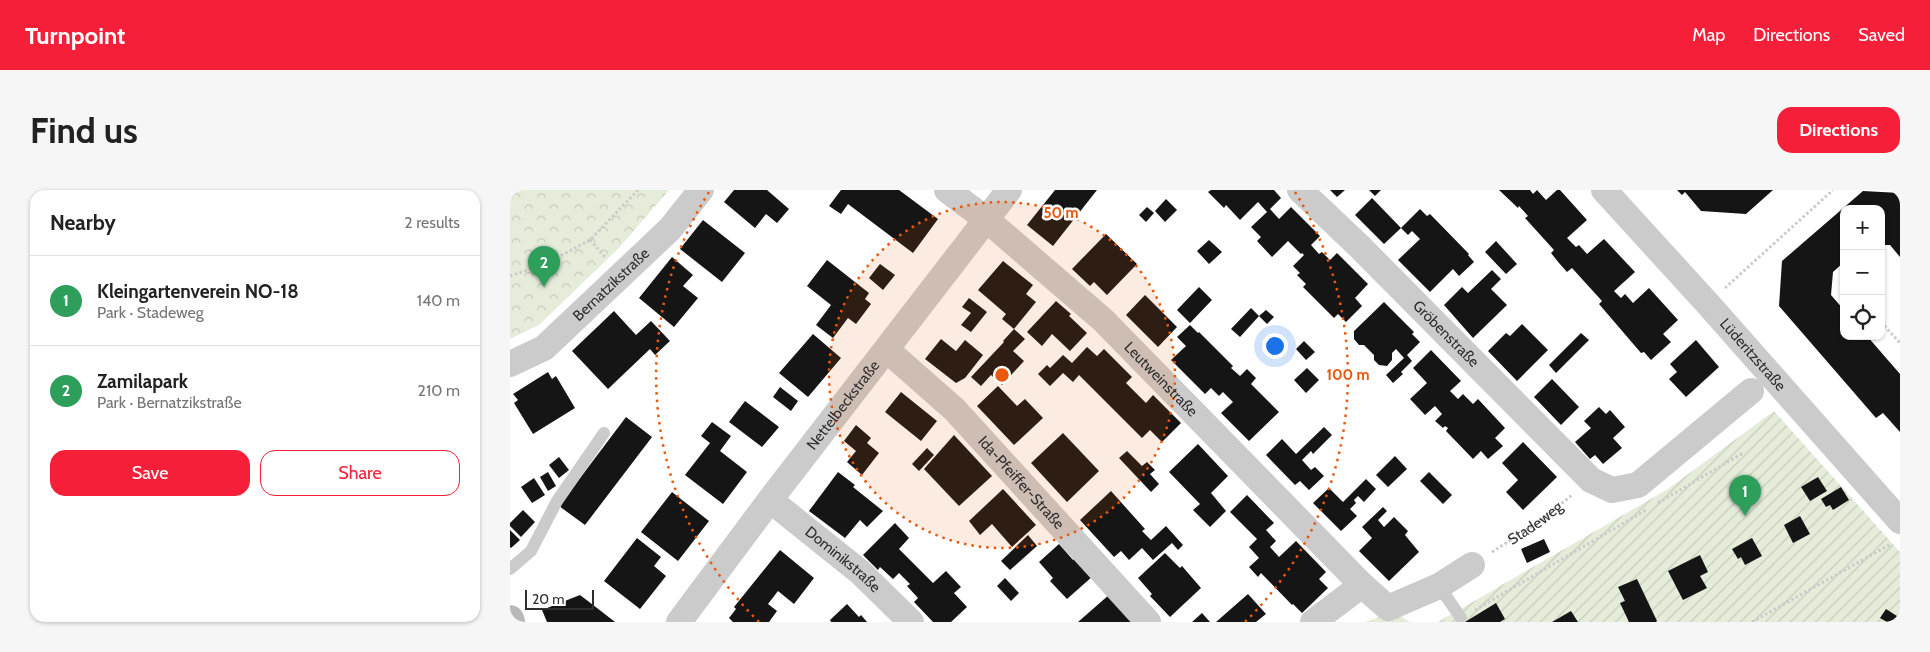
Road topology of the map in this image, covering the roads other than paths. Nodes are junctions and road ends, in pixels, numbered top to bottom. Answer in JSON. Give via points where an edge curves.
{"nodes":[{"id":1,"x":701,"y":190,"type":"edge"},
{"id":2,"x":947,"y":190,"type":"edge"},
{"id":3,"x":1009,"y":190,"type":"edge"},
{"id":4,"x":1300,"y":190,"type":"edge"},
{"id":5,"x":1604,"y":190,"type":"edge"},
{"id":6,"x":987,"y":220,"type":"junction"},
{"id":7,"x":887,"y":350,"type":"junction"},
{"id":8,"x":510,"y":364,"type":"edge"},
{"id":9,"x":1751,"y":392,"type":"dead end"},
{"id":10,"x":604,"y":432,"type":"dead end"},
{"id":11,"x":770,"y":500,"type":"junction"},
{"id":12,"x":1897,"y":532,"type":"edge"},
{"id":13,"x":1472,"y":565,"type":"road end"},
{"id":14,"x":510,"y":569,"type":"edge"},
{"id":15,"x":1362,"y":585,"type":"junction"},
{"id":16,"x":1439,"y":586,"type":"junction"},
{"id":17,"x":1461,"y":618,"type":"road end"},
{"id":18,"x":680,"y":622,"type":"edge"},
{"id":19,"x":911,"y":622,"type":"edge"},
{"id":20,"x":1148,"y":622,"type":"edge"},
{"id":21,"x":1313,"y":622,"type":"edge"}],
"edges":[{"from":1,"to":8,"type":"street","name":"Bernatzikstraße","via":[[670,229],[544,348]]},
{"from":2,"to":6,"type":"street","name":"Leutweinstraße"},
{"from":3,"to":6,"type":"street","name":"Nettelbeckstraße"},
{"from":4,"to":9,"type":"street","name":"Gröbenstraße","via":[[1360,246],[1591,480],[1612,490],[1638,485]]},
{"from":5,"to":12,"type":"street","name":"Lüderitzstraße","via":[[1708,304]]},
{"from":6,"to":7,"type":"street","name":"Nettelbeckstraße"},
{"from":6,"to":15,"type":"street","name":"Leutweinstraße","via":[[1102,320]]},
{"from":7,"to":11,"type":"street","name":"Nettelbeckstraße"},
{"from":7,"to":20,"type":"street","name":"Ida-Pfeiffer-Straße","via":[[956,410]]},
{"from":10,"to":14,"type":"lane","via":[[557,501],[531,551]]},
{"from":11,"to":18,"type":"street","name":"Nettelbeckstraße"},
{"from":11,"to":19,"type":"street","name":"Dominikstraße","via":[[860,572]]},
{"from":13,"to":16,"type":"street"},
{"from":15,"to":16,"type":"street","via":[[1388,608]]},
{"from":15,"to":21,"type":"street"},
{"from":16,"to":17,"type":"lane"}]}
